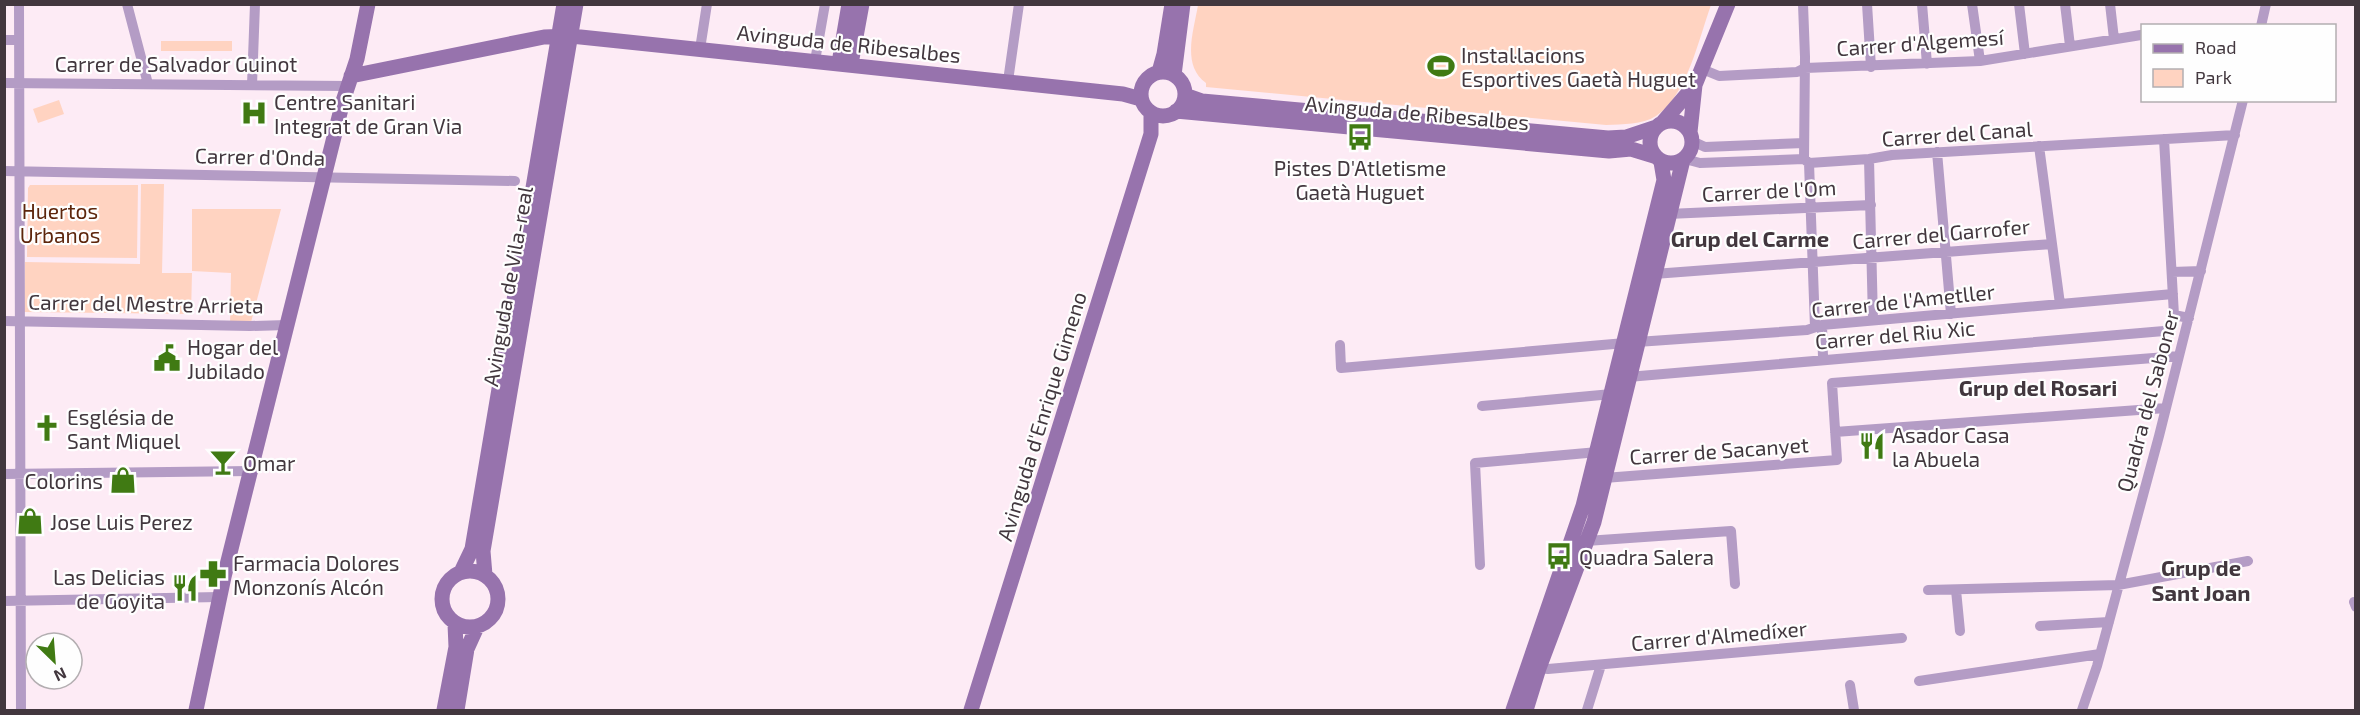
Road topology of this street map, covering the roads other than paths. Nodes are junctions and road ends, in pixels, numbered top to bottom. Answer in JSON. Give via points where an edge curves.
{"nodes":[{"id":1,"x":19,"y":4,"type":"edge"},
{"id":2,"x":127,"y":4,"type":"edge"},
{"id":3,"x":255,"y":4,"type":"edge"},
{"id":4,"x":368,"y":4,"type":"edge"},
{"id":5,"x":564,"y":4,"type":"edge"},
{"id":6,"x":576,"y":4,"type":"edge"},
{"id":7,"x":707,"y":4,"type":"edge"},
{"id":8,"x":825,"y":4,"type":"edge"},
{"id":9,"x":849,"y":4,"type":"edge"},
{"id":10,"x":862,"y":4,"type":"edge"},
{"id":11,"x":1019,"y":4,"type":"edge"},
{"id":12,"x":1172,"y":4,"type":"edge"},
{"id":13,"x":1183,"y":4,"type":"edge"},
{"id":14,"x":1728,"y":4,"type":"edge"},
{"id":15,"x":1803,"y":4,"type":"edge"},
{"id":16,"x":1867,"y":4,"type":"edge"},
{"id":17,"x":1922,"y":4,"type":"edge"},
{"id":18,"x":1972,"y":4,"type":"edge"},
{"id":19,"x":2019,"y":4,"type":"edge"},
{"id":20,"x":2065,"y":4,"type":"edge"},
{"id":21,"x":2110,"y":4,"type":"edge"},
{"id":22,"x":2266,"y":4,"type":"edge"},
{"id":23,"x":2261,"y":24,"type":"edge"},
{"id":24,"x":2141,"y":34,"type":"dead end"},
{"id":25,"x":565,"y":36,"type":"junction"},
{"id":26,"x":2114,"y":39,"type":"junction"},
{"id":27,"x":4,"y":40,"type":"edge"},
{"id":28,"x":19,"y":40,"type":"junction"},
{"id":29,"x":2070,"y":46,"type":"junction"},
{"id":30,"x":700,"y":49,"type":"junction"},
{"id":31,"x":2025,"y":54,"type":"junction"},
{"id":32,"x":815,"y":61,"type":"junction"},
{"id":33,"x":1980,"y":61,"type":"junction"},
{"id":34,"x":845,"y":64,"type":"junction"},
{"id":35,"x":1927,"y":64,"type":"junction"},
{"id":36,"x":1870,"y":67,"type":"junction"},
{"id":37,"x":1804,"y":68,"type":"junction"},
{"id":38,"x":1702,"y":69,"type":"junction"},
{"id":39,"x":1167,"y":73,"type":"junction"},
{"id":40,"x":350,"y":81,"type":"junction"},
{"id":41,"x":1008,"y":81,"type":"junction"},
{"id":42,"x":4,"y":83,"type":"edge"},
{"id":43,"x":18,"y":83,"type":"junction"},
{"id":44,"x":148,"y":84,"type":"junction"},
{"id":45,"x":252,"y":85,"type":"junction"},
{"id":46,"x":1695,"y":85,"type":"junction"},
{"id":47,"x":1141,"y":93,"type":"junction"},
{"id":48,"x":1185,"y":95,"type":"junction"},
{"id":49,"x":2243,"y":102,"type":"edge"},
{"id":50,"x":1164,"y":114,"type":"junction"},
{"id":51,"x":1659,"y":125,"type":"junction"},
{"id":52,"x":2235,"y":135,"type":"junction"},
{"id":53,"x":1691,"y":137,"type":"junction"},
{"id":54,"x":2164,"y":139,"type":"junction"},
{"id":55,"x":1804,"y":143,"type":"junction"},
{"id":56,"x":2039,"y":146,"type":"junction"},
{"id":57,"x":1937,"y":152,"type":"junction"},
{"id":58,"x":1657,"y":159,"type":"junction"},
{"id":59,"x":1869,"y":159,"type":"junction"},
{"id":60,"x":1684,"y":160,"type":"junction"},
{"id":61,"x":1806,"y":161,"type":"junction"},
{"id":62,"x":4,"y":171,"type":"edge"},
{"id":63,"x":19,"y":172,"type":"junction"},
{"id":64,"x":324,"y":176,"type":"junction"},
{"id":65,"x":515,"y":181,"type":"dead end"},
{"id":66,"x":1871,"y":205,"type":"junction"},
{"id":67,"x":1810,"y":207,"type":"junction"},
{"id":68,"x":1668,"y":214,"type":"junction"},
{"id":69,"x":2052,"y":244,"type":"junction"},
{"id":70,"x":1946,"y":253,"type":"junction"},
{"id":71,"x":1873,"y":259,"type":"junction"},
{"id":72,"x":1813,"y":263,"type":"junction"},
{"id":73,"x":2201,"y":271,"type":"junction"},
{"id":74,"x":1648,"y":272,"type":"junction"},
{"id":75,"x":2172,"y":272,"type":"junction"},
{"id":76,"x":2173,"y":294,"type":"junction"},
{"id":77,"x":2060,"y":304,"type":"junction"},
{"id":78,"x":1951,"y":314,"type":"junction"},
{"id":79,"x":2189,"y":318,"type":"junction"},
{"id":80,"x":1874,"y":320,"type":"junction"},
{"id":81,"x":4,"y":321,"type":"edge"},
{"id":82,"x":20,"y":321,"type":"junction"},
{"id":83,"x":287,"y":325,"type":"junction"},
{"id":84,"x":1818,"y":326,"type":"junction"},
{"id":85,"x":2164,"y":331,"type":"dead end"},
{"id":86,"x":1631,"y":342,"type":"junction"},
{"id":87,"x":1340,"y":345,"type":"dead end"},
{"id":88,"x":2179,"y":356,"type":"junction"},
{"id":89,"x":1823,"y":357,"type":"dead end"},
{"id":90,"x":1628,"y":377,"type":"junction"},
{"id":91,"x":1618,"y":394,"type":"junction"},
{"id":92,"x":1482,"y":406,"type":"dead end"},
{"id":93,"x":2166,"y":408,"type":"junction"},
{"id":94,"x":1835,"y":432,"type":"junction"},
{"id":95,"x":1604,"y":451,"type":"junction"},
{"id":96,"x":251,"y":471,"type":"junction"},
{"id":97,"x":4,"y":474,"type":"edge"},
{"id":98,"x":21,"y":474,"type":"junction"},
{"id":99,"x":1604,"y":477,"type":"junction"},
{"id":100,"x":1586,"y":520,"type":"junction"},
{"id":101,"x":1579,"y":539,"type":"junction"},
{"id":102,"x":2248,"y":561,"type":"dead end"},
{"id":103,"x":1480,"y":565,"type":"dead end"},
{"id":104,"x":461,"y":572,"type":"junction"},
{"id":105,"x":485,"y":575,"type":"junction"},
{"id":106,"x":1736,"y":584,"type":"dead end"},
{"id":107,"x":2118,"y":585,"type":"junction"},
{"id":108,"x":1928,"y":590,"type":"dead end"},
{"id":109,"x":1956,"y":590,"type":"junction"},
{"id":110,"x":219,"y":597,"type":"junction"},
{"id":111,"x":4,"y":601,"type":"edge"},
{"id":112,"x":21,"y":601,"type":"junction"},
{"id":113,"x":2109,"y":622,"type":"junction"},
{"id":114,"x":455,"y":624,"type":"junction"},
{"id":115,"x":2040,"y":626,"type":"dead end"},
{"id":116,"x":477,"y":627,"type":"junction"},
{"id":117,"x":1960,"y":631,"type":"dead end"},
{"id":118,"x":1902,"y":638,"type":"dead end"},
{"id":119,"x":2100,"y":654,"type":"junction"},
{"id":120,"x":1601,"y":665,"type":"junction"},
{"id":121,"x":1539,"y":668,"type":"junction"},
{"id":122,"x":1919,"y":681,"type":"dead end"},
{"id":123,"x":1850,"y":685,"type":"dead end"},
{"id":124,"x":21,"y":711,"type":"edge"},
{"id":125,"x":196,"y":711,"type":"edge"},
{"id":126,"x":444,"y":711,"type":"edge"},
{"id":127,"x":457,"y":711,"type":"edge"},
{"id":128,"x":971,"y":711,"type":"edge"},
{"id":129,"x":1513,"y":711,"type":"edge"},
{"id":130,"x":1526,"y":711,"type":"edge"},
{"id":131,"x":1587,"y":711,"type":"edge"},
{"id":132,"x":1854,"y":711,"type":"edge"},
{"id":133,"x":2082,"y":711,"type":"edge"}],
"edges":[{"from":1,"to":28,"type":"street"},
{"from":2,"to":44,"type":"street"},
{"from":3,"to":45,"type":"street"},
{"from":4,"to":40,"type":"street"},
{"from":5,"to":25,"type":"street","name":"Avinguda de Vila-real"},
{"from":6,"to":25,"type":"street","name":"Avinguda de Vila-real"},
{"from":7,"to":30,"type":"street"},
{"from":8,"to":32,"type":"street"},
{"from":9,"to":34,"type":"street"},
{"from":10,"to":34,"type":"street"},
{"from":11,"to":41,"type":"street"},
{"from":12,"to":39,"type":"street","via":[[1164,54]]},
{"from":13,"to":39,"type":"street"},
{"from":14,"to":38,"type":"street"},
{"from":15,"to":37,"type":"street"},
{"from":16,"to":36,"type":"street"},
{"from":17,"to":35,"type":"street"},
{"from":18,"to":33,"type":"street"},
{"from":19,"to":31,"type":"street"},
{"from":20,"to":29,"type":"street"},
{"from":21,"to":26,"type":"street"},
{"from":22,"to":23,"type":"street"},
{"from":24,"to":26,"type":"street","name":"Carrer d'Algemesí"},
{"from":25,"to":30,"type":"street","name":"Avinguda de Ribesalbes"},
{"from":25,"to":40,"type":"street","name":"Carrer de Salvador Guinot"},
{"from":25,"to":104,"type":"street","name":"Avinguda de Vila-real","via":[[472,549]]},
{"from":25,"to":105,"type":"street","name":"Avinguda de Vila-real","via":[[483,551]]},
{"from":26,"to":29,"type":"street","name":"Carrer d'Algemesí"},
{"from":27,"to":28,"type":"street"},
{"from":28,"to":43,"type":"street"},
{"from":29,"to":31,"type":"street","name":"Carrer d'Algemesí"},
{"from":30,"to":32,"type":"street","name":"Avinguda de Ribesalbes"},
{"from":31,"to":33,"type":"street","name":"Carrer d'Algemesí"},
{"from":32,"to":34,"type":"street","name":"Avinguda de Ribesalbes"},
{"from":33,"to":35,"type":"street","name":"Carrer d'Algemesí"},
{"from":34,"to":41,"type":"street","name":"Avinguda de Ribesalbes"},
{"from":35,"to":36,"type":"street","name":"Carrer d'Algemesí"},
{"from":36,"to":37,"type":"street","name":"Carrer d'Algemesí"},
{"from":37,"to":38,"type":"street","name":"Carrer d'Algemesí","via":[[1797,72],[1719,76]]},
{"from":37,"to":55,"type":"street"},
{"from":38,"to":46,"type":"street"},
{"from":39,"to":47,"type":"street","via":[[1148,77]]},
{"from":39,"to":48,"type":"street","via":[[1182,83]]},
{"from":40,"to":45,"type":"street","name":"Carrer de Salvador Guinot"},
{"from":40,"to":64,"type":"street"},
{"from":41,"to":47,"type":"street","name":"Avinguda de Ribesalbes"},
{"from":42,"to":43,"type":"street","name":"Carrer de Salvador Guinot"},
{"from":43,"to":44,"type":"street","name":"Carrer de Salvador Guinot"},
{"from":43,"to":63,"type":"street"},
{"from":44,"to":45,"type":"street","name":"Carrer de Salvador Guinot"},
{"from":46,"to":51,"type":"street"},
{"from":46,"to":53,"type":"street"},
{"from":47,"to":50,"type":"street"},
{"from":48,"to":50,"type":"street","via":[[1182,104]]},
{"from":48,"to":51,"type":"street","name":"Avinguda de Ribesalbes","via":[[1202,101],[1608,138],[1626,137]]},
{"from":49,"to":52,"type":"street","name":"Quadra del Saboner"},
{"from":50,"to":58,"type":"street","name":"Avinguda de Ribesalbes","via":[[1609,151],[1631,149]]},
{"from":50,"to":128,"type":"street","name":"Avinguda d'Enrique Gimeno","via":[[1151,134]]},
{"from":51,"to":53,"type":"street","via":[[1673,121],[1683,125]]},
{"from":51,"to":58,"type":"street","via":[[1649,141]]},
{"from":52,"to":54,"type":"street","name":"Carrer del Canal"},
{"from":52,"to":73,"type":"street","name":"Quadra del Saboner"},
{"from":53,"to":55,"type":"street","via":[[1705,147]]},
{"from":53,"to":60,"type":"street","via":[[1691,151]]},
{"from":54,"to":56,"type":"street","name":"Carrer del Canal"},
{"from":54,"to":75,"type":"street"},
{"from":55,"to":61,"type":"street"},
{"from":56,"to":57,"type":"street","name":"Carrer del Canal"},
{"from":56,"to":69,"type":"street"},
{"from":57,"to":59,"type":"street","name":"Carrer del Canal"},
{"from":57,"to":70,"type":"street"},
{"from":58,"to":60,"type":"street","via":[[1672,164]]},
{"from":58,"to":74,"type":"street","via":[[1664,180]]},
{"from":59,"to":61,"type":"street","name":"Carrer del Canal"},
{"from":59,"to":66,"type":"street"},
{"from":60,"to":61,"type":"street","name":"Carrer del Canal"},
{"from":60,"to":68,"type":"street"},
{"from":61,"to":67,"type":"street"},
{"from":62,"to":63,"type":"street","name":"Carrer d'Onda"},
{"from":63,"to":64,"type":"street","name":"Carrer d'Onda"},
{"from":63,"to":82,"type":"street"},
{"from":64,"to":65,"type":"street","name":"Carrer d'Onda"},
{"from":64,"to":83,"type":"street"},
{"from":66,"to":67,"type":"street","name":"Carrer de l'Om"},
{"from":66,"to":71,"type":"street"},
{"from":67,"to":68,"type":"street","name":"Carrer de l'Om"},
{"from":67,"to":72,"type":"street"},
{"from":68,"to":74,"type":"street"},
{"from":69,"to":70,"type":"street","name":"Carrer del Garrofer"},
{"from":69,"to":77,"type":"street"},
{"from":70,"to":71,"type":"street","name":"Carrer del Garrofer"},
{"from":70,"to":78,"type":"street"},
{"from":71,"to":72,"type":"street","name":"Carrer del Garrofer"},
{"from":71,"to":80,"type":"street"},
{"from":72,"to":74,"type":"street","name":"Carrer del Garrofer"},
{"from":72,"to":84,"type":"street"},
{"from":73,"to":75,"type":"street"},
{"from":73,"to":79,"type":"street","name":"Quadra del Saboner"},
{"from":74,"to":86,"type":"street"},
{"from":75,"to":76,"type":"street"},
{"from":76,"to":77,"type":"street","name":"Carrer de l'Ametller"},
{"from":76,"to":79,"type":"street","via":[[2174,315]]},
{"from":77,"to":78,"type":"street","name":"Carrer de l'Ametller"},
{"from":78,"to":80,"type":"street","name":"Carrer de l'Ametller"},
{"from":79,"to":88,"type":"street","name":"Quadra del Saboner"},
{"from":80,"to":84,"type":"street","name":"Carrer de l'Ametller"},
{"from":81,"to":82,"type":"street","name":"Carrer del Mestre Arrieta"},
{"from":82,"to":83,"type":"street","name":"Carrer del Mestre Arrieta"},
{"from":82,"to":98,"type":"street"},
{"from":83,"to":96,"type":"street"},
{"from":84,"to":86,"type":"street","name":"Carrer de l'Ametller","via":[[1807,330]]},
{"from":84,"to":89,"type":"street"},
{"from":85,"to":90,"type":"street","name":"Carrer del Riu Xic"},
{"from":86,"to":87,"type":"street","name":"Carrer de l'Ametller","via":[[1341,368]]},
{"from":86,"to":90,"type":"street"},
{"from":86,"to":91,"type":"street"},
{"from":88,"to":93,"type":"street","name":"Quadra del Saboner"},
{"from":88,"to":94,"type":"street","via":[[1832,383]]},
{"from":90,"to":91,"type":"street"},
{"from":91,"to":92,"type":"street"},
{"from":91,"to":95,"type":"street"},
{"from":93,"to":94,"type":"street"},
{"from":93,"to":107,"type":"street","name":"Quadra del Saboner"},
{"from":94,"to":99,"type":"street","name":"Carrer de Sacanyet","via":[[1837,460]]},
{"from":95,"to":99,"type":"street"},
{"from":95,"to":100,"type":"street"},
{"from":95,"to":103,"type":"street","via":[[1475,463]]},
{"from":96,"to":98,"type":"street"},
{"from":96,"to":110,"type":"street"},
{"from":97,"to":98,"type":"street"},
{"from":98,"to":112,"type":"street"},
{"from":99,"to":100,"type":"street"},
{"from":100,"to":101,"type":"street"},
{"from":101,"to":106,"type":"street","via":[[1731,531]]},
{"from":101,"to":121,"type":"street"},
{"from":101,"to":129,"type":"street"},
{"from":102,"to":107,"type":"street"},
{"from":104,"to":105,"type":"street"},
{"from":104,"to":114,"type":"street","via":[[447,581],[441,597],[444,612]]},
{"from":105,"to":116,"type":"street","via":[[495,585],[498,600],[492,617]]},
{"from":107,"to":109,"type":"street"},
{"from":107,"to":113,"type":"street","name":"Quadra del Saboner"},
{"from":108,"to":109,"type":"street"},
{"from":109,"to":117,"type":"street"},
{"from":110,"to":112,"type":"street"},
{"from":110,"to":125,"type":"street"},
{"from":111,"to":112,"type":"street"},
{"from":112,"to":124,"type":"street"},
{"from":113,"to":115,"type":"street"},
{"from":113,"to":119,"type":"street","name":"Quadra del Saboner"},
{"from":114,"to":116,"type":"street"},
{"from":114,"to":126,"type":"street","via":[[456,647]]},
{"from":116,"to":127,"type":"street","via":[[467,649]]},
{"from":118,"to":120,"type":"street","name":"Carrer d'Almedíxer"},
{"from":119,"to":122,"type":"street"},
{"from":119,"to":133,"type":"street","name":"Quadra del Saboner"},
{"from":120,"to":121,"type":"street","name":"Carrer d'Almedíxer"},
{"from":120,"to":131,"type":"street"},
{"from":121,"to":130,"type":"street"},
{"from":123,"to":132,"type":"street"}]}
